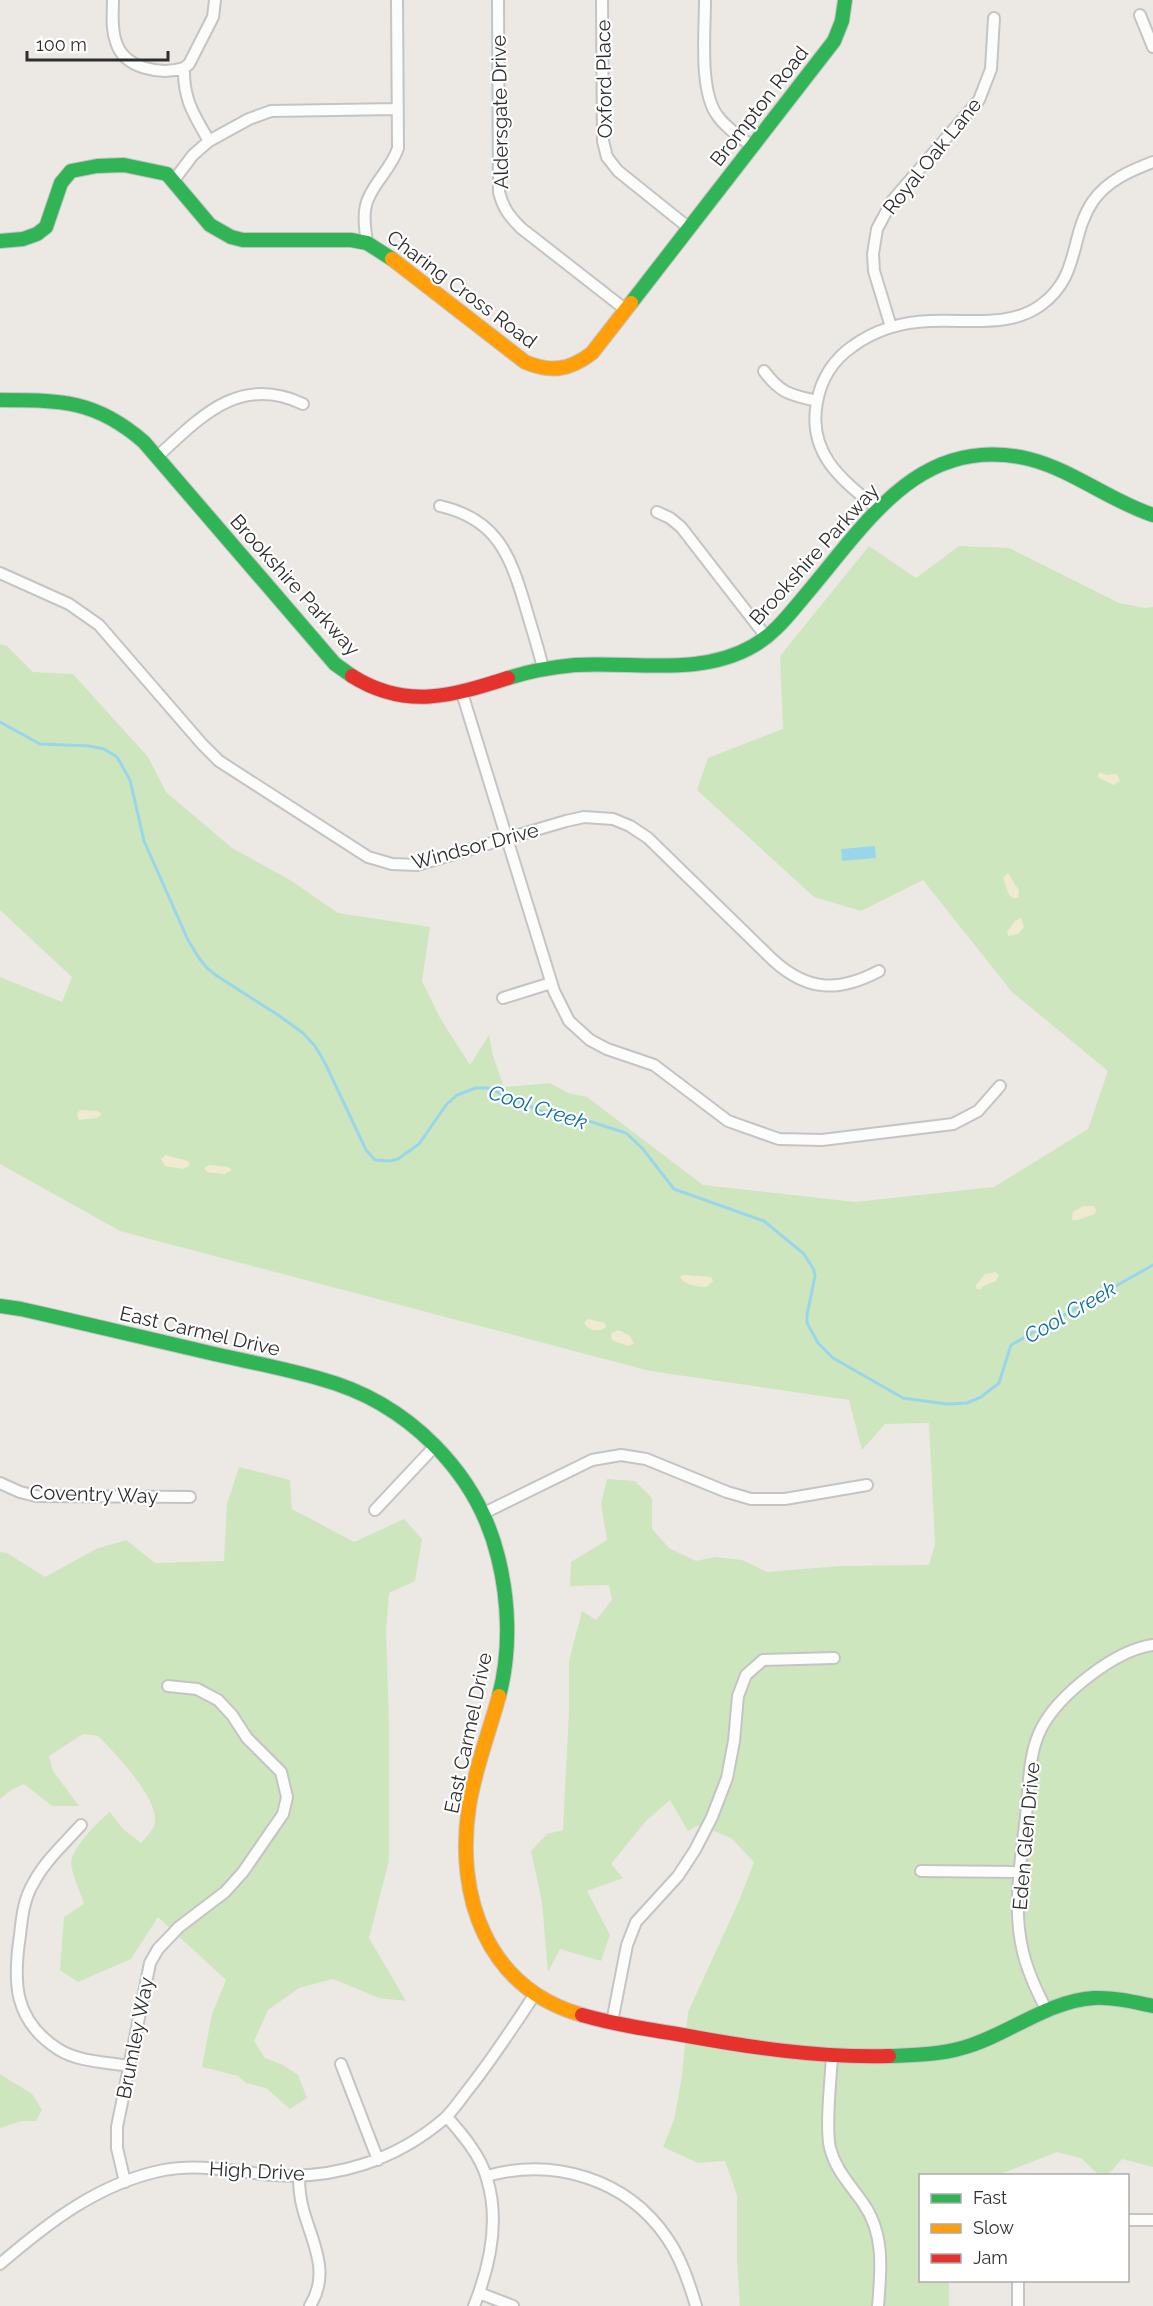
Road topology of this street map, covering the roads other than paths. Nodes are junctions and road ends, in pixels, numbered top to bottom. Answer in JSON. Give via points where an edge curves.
{"nodes":[{"id":1,"x":113,"y":0,"type":"edge"},
{"id":2,"x":215,"y":0,"type":"edge"},
{"id":3,"x":397,"y":0,"type":"edge"},
{"id":4,"x":498,"y":0,"type":"edge"},
{"id":5,"x":602,"y":0,"type":"edge"},
{"id":6,"x":705,"y":0,"type":"edge"},
{"id":7,"x":844,"y":0,"type":"edge"},
{"id":8,"x":1140,"y":15,"type":"dead end"},
{"id":9,"x":994,"y":18,"type":"dead end"},
{"id":10,"x":1153,"y":47,"type":"edge"},
{"id":11,"x":184,"y":68,"type":"junction"},
{"id":12,"x":397,"y":109,"type":"junction"},
{"id":13,"x":209,"y":141,"type":"junction"},
{"id":14,"x":752,"y":146,"type":"junction"},
{"id":15,"x":1153,"y":162,"type":"edge"},
{"id":16,"x":174,"y":180,"type":"junction"},
{"id":17,"x":689,"y":228,"type":"junction"},
{"id":18,"x":0,"y":241,"type":"edge"},
{"id":19,"x":367,"y":243,"type":"junction"},
{"id":20,"x":627,"y":310,"type":"junction"},
{"id":21,"x":891,"y":327,"type":"junction"},
{"id":22,"x":764,"y":371,"type":"dead end"},
{"id":23,"x":0,"y":400,"type":"edge"},
{"id":24,"x":817,"y":401,"type":"junction"},
{"id":25,"x":303,"y":404,"type":"dead end"},
{"id":26,"x":157,"y":457,"type":"junction"},
{"id":27,"x":440,"y":506,"type":"dead end"},
{"id":28,"x":878,"y":509,"type":"junction"},
{"id":29,"x":657,"y":512,"type":"dead end"},
{"id":30,"x":1153,"y":515,"type":"edge"},
{"id":31,"x":0,"y":573,"type":"edge"},
{"id":32,"x":767,"y":638,"type":"junction"},
{"id":33,"x":543,"y":668,"type":"junction"},
{"id":34,"x":462,"y":693,"type":"junction"},
{"id":35,"x":507,"y":839,"type":"junction"},
{"id":36,"x":879,"y":971,"type":"dead end"},
{"id":37,"x":551,"y":983,"type":"junction"},
{"id":38,"x":503,"y":998,"type":"dead end"},
{"id":39,"x":1000,"y":1086,"type":"dead end"},
{"id":40,"x":0,"y":1306,"type":"edge"},
{"id":41,"x":436,"y":1445,"type":"junction"},
{"id":42,"x":0,"y":1483,"type":"edge"},
{"id":43,"x":867,"y":1485,"type":"dead end"},
{"id":44,"x":190,"y":1497,"type":"dead end"},
{"id":45,"x":375,"y":1510,"type":"dead end"},
{"id":46,"x":484,"y":1513,"type":"junction"},
{"id":47,"x":1153,"y":1645,"type":"edge"},
{"id":48,"x":834,"y":1658,"type":"dead end"},
{"id":49,"x":168,"y":1686,"type":"dead end"},
{"id":50,"x":81,"y":1825,"type":"dead end"},
{"id":51,"x":921,"y":1871,"type":"dead end"},
{"id":52,"x":1020,"y":1872,"type":"junction"},
{"id":53,"x":535,"y":1994,"type":"junction"},
{"id":54,"x":1153,"y":2006,"type":"edge"},
{"id":55,"x":1047,"y":2011,"type":"junction"},
{"id":56,"x":612,"y":2022,"type":"junction"},
{"id":57,"x":832,"y":2055,"type":"junction"},
{"id":58,"x":340,"y":2064,"type":"dead end"},
{"id":59,"x":129,"y":2066,"type":"junction"},
{"id":60,"x":447,"y":2117,"type":"junction"},
{"id":61,"x":378,"y":2160,"type":"junction"},
{"id":62,"x":298,"y":2176,"type":"junction"},
{"id":63,"x":487,"y":2176,"type":"junction"},
{"id":64,"x":125,"y":2182,"type":"junction"},
{"id":65,"x":1129,"y":2220,"type":"edge"},
{"id":66,"x":1153,"y":2220,"type":"edge"},
{"id":67,"x":0,"y":2264,"type":"edge"},
{"id":68,"x":1018,"y":2282,"type":"edge"},
{"id":69,"x":479,"y":2293,"type":"junction"},
{"id":70,"x":310,"y":2306,"type":"edge"},
{"id":71,"x":474,"y":2306,"type":"edge"},
{"id":72,"x":513,"y":2306,"type":"edge"},
{"id":73,"x":696,"y":2306,"type":"edge"},
{"id":74,"x":878,"y":2306,"type":"edge"},
{"id":75,"x":1018,"y":2306,"type":"edge"}],
"edges":[{"from":1,"to":11,"type":"street","via":[[113,32],[124,56],[147,69]]},
{"from":2,"to":11,"type":"street","via":[[213,17]]},
{"from":3,"to":12,"type":"street"},
{"from":4,"to":20,"type":"street","name":"Aldersgate Drive","via":[[502,204],[521,228]]},
{"from":5,"to":17,"type":"street","name":"Oxford Place","via":[[603,141],[607,157],[618,171]]},
{"from":6,"to":14,"type":"street","via":[[708,100],[723,122]]},
{"from":7,"to":14,"type":"street","name":"Brompton Road","via":[[842,21],[834,41]]},
{"from":8,"to":10,"type":"street"},
{"from":9,"to":21,"type":"street","name":"Royal Oak Lane","via":[[991,69],[979,100],[892,201],[877,229],[874,271]]},
{"from":11,"to":13,"type":"street","via":[[186,99]]},
{"from":12,"to":13,"type":"street","via":[[271,111]]},
{"from":12,"to":19,"type":"street","via":[[395,158],[366,204]]},
{"from":13,"to":16,"type":"street","via":[[193,154]]},
{"from":14,"to":17,"type":"street","name":"Brompton Road"},
{"from":15,"to":21,"type":"street","via":[[1113,181],[1092,202],[1068,273],[1037,308],[999,320],[928,321]]},
{"from":16,"to":18,"type":"street","via":[[166,174],[124,165],[71,171],[60,184],[47,226],[28,238]]},
{"from":16,"to":19,"type":"street","name":"Charing Cross Road","via":[[210,225],[231,237]]},
{"from":17,"to":20,"type":"street","name":"Charing Cross Road"},
{"from":19,"to":20,"type":"street","name":"Charing Cross Road","via":[[537,369],[569,368],[582,361]]},
{"from":21,"to":24,"type":"street","via":[[857,343],[841,356],[829,370]]},
{"from":22,"to":24,"type":"street","via":[[781,391]]},
{"from":23,"to":26,"type":"street","name":"Brookshire Parkway","via":[[66,401],[94,408],[124,424]]},
{"from":24,"to":28,"type":"street","via":[[819,443],[828,463]]},
{"from":25,"to":26,"type":"street","via":[[273,394],[234,398],[206,414]]},
{"from":26,"to":34,"type":"street","name":"Brookshire Parkway","via":[[344,671],[373,688],[403,697]]},
{"from":27,"to":33,"type":"street","via":[[471,518],[496,538],[506,552]]},
{"from":28,"to":30,"type":"street","name":"Brookshire Parkway","via":[[900,488],[941,464],[975,456],[1004,455],[1049,465],[1124,505]]},
{"from":28,"to":32,"type":"street","name":"Brookshire Parkway"},
{"from":29,"to":32,"type":"street","via":[[681,527]]},
{"from":31,"to":35,"type":"street","name":"Windsor Drive","via":[[89,617],[219,761],[368,857],[392,864],[417,865]]},
{"from":32,"to":33,"type":"street","name":"Brookshire Parkway","via":[[734,656],[700,664]]},
{"from":33,"to":34,"type":"street","name":"Brookshire Parkway"},
{"from":34,"to":35,"type":"street"},
{"from":35,"to":36,"type":"street","name":"Windsor Drive","via":[[574,819],[620,821],[648,838],[792,976],[819,985],[839,986],[861,981]]},
{"from":35,"to":37,"type":"street"},
{"from":37,"to":38,"type":"street"},
{"from":37,"to":39,"type":"street","via":[[562,1011],[583,1035],[607,1049],[659,1068],[728,1121],[779,1139],[822,1140],[952,1124],[978,1111]]},
{"from":40,"to":41,"type":"street","name":"East Carmel Drive","via":[[323,1379],[381,1403]]},
{"from":41,"to":45,"type":"street"},
{"from":41,"to":46,"type":"street","name":"East Carmel Drive","via":[[467,1481]]},
{"from":42,"to":44,"type":"street","name":"Coventry Way","via":[[36,1496]]},
{"from":43,"to":46,"type":"street","via":[[785,1499],[751,1499],[646,1459],[621,1455],[592,1460]]},
{"from":46,"to":53,"type":"street","name":"East Carmel Drive","via":[[504,1576],[507,1637],[501,1687],[479,1762],[470,1810],[466,1883],[484,1936],[513,1976]]},
{"from":47,"to":52,"type":"street","name":"Eden Glen Drive","via":[[1116,1659],[1077,1687],[1055,1706],[1041,1729],[1032,1758]]},
{"from":48,"to":56,"type":"street","via":[[763,1660],[746,1675],[738,1696],[727,1778],[712,1817],[678,1876],[636,1922],[627,1945]]},
{"from":49,"to":59,"type":"street","name":"Brumley Way","via":[[197,1689],[218,1700],[281,1772],[287,1797],[283,1814],[243,1872],[225,1892],[167,1938],[154,1956]]},
{"from":50,"to":59,"type":"street","via":[[42,1869],[29,1892],[18,1944],[16,1986],[22,2008],[37,2031],[57,2049],[75,2057]]},
{"from":51,"to":52,"type":"street"},
{"from":52,"to":55,"type":"street","name":"Eden Glen Drive","via":[[1022,1951]]},
{"from":53,"to":56,"type":"street","name":"East Carmel Drive","via":[[574,2013]]},
{"from":53,"to":60,"type":"street","name":"High Drive"},
{"from":54,"to":55,"type":"street","name":"East Carmel Drive","via":[[1122,1999],[1086,1998]]},
{"from":55,"to":57,"type":"street","name":"East Carmel Drive","via":[[949,2052]]},
{"from":56,"to":57,"type":"street","name":"East Carmel Drive","via":[[738,2046]]},
{"from":57,"to":74,"type":"street","via":[[830,2145],[837,2169],[864,2204],[880,2243]]},
{"from":58,"to":61,"type":"street"},
{"from":59,"to":64,"type":"street","name":"Brumley Way","via":[[117,2127],[117,2148]]},
{"from":60,"to":61,"type":"street","name":"High Drive"},
{"from":60,"to":63,"type":"street","via":[[474,2151]]},
{"from":61,"to":62,"type":"street","name":"High Drive","via":[[351,2169]]},
{"from":62,"to":64,"type":"street","name":"High Drive","via":[[193,2168],[166,2170]]},
{"from":62,"to":70,"type":"street","via":[[302,2205],[319,2260],[319,2282]]},
{"from":63,"to":69,"type":"street","via":[[493,2226],[490,2257]]},
{"from":63,"to":73,"type":"street","via":[[521,2169],[563,2170],[610,2187],[647,2214],[667,2238],[681,2262]]},
{"from":64,"to":67,"type":"street","name":"High Drive","via":[[76,2204]]},
{"from":65,"to":66,"type":"street"},
{"from":68,"to":75,"type":"street"},
{"from":69,"to":71,"type":"street"},
{"from":69,"to":72,"type":"street"}]}
